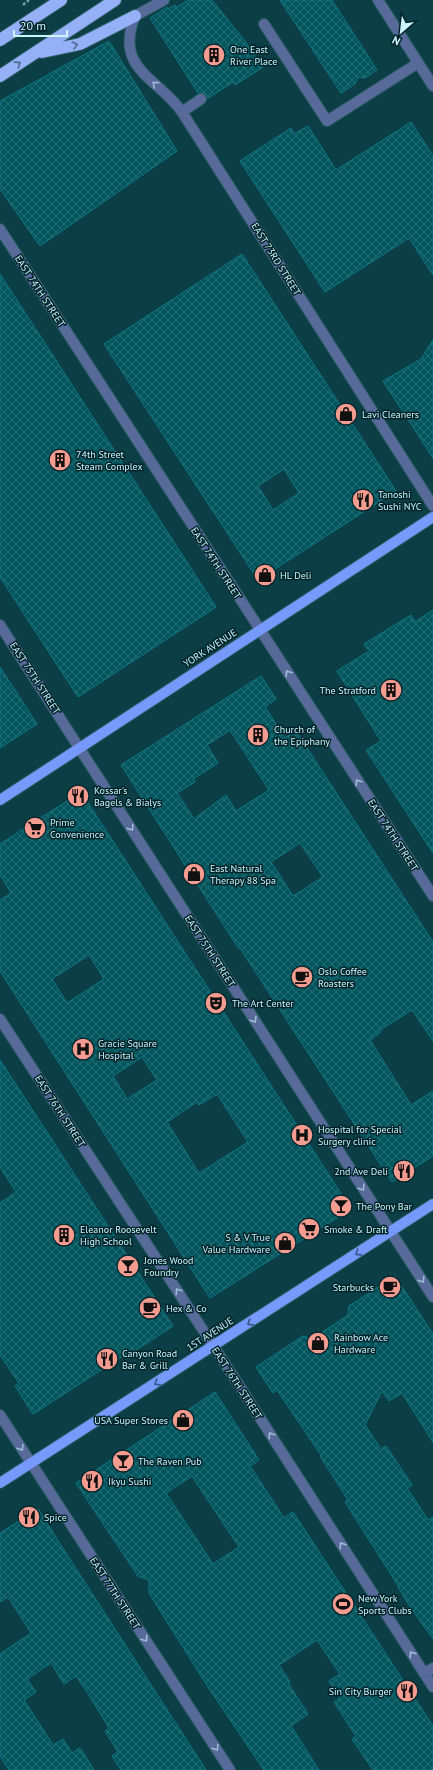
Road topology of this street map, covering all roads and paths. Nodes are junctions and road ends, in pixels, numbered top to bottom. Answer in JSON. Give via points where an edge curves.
{"nodes":[{"id":1,"x":61,"y":0,"type":"edge"},
{"id":2,"x":115,"y":0,"type":"edge"},
{"id":3,"x":164,"y":0,"type":"edge"},
{"id":4,"x":378,"y":0,"type":"edge"},
{"id":5,"x":136,"y":16,"type":"junction"},
{"id":6,"x":264,"y":24,"type":"dead end"},
{"id":7,"x":0,"y":40,"type":"edge"},
{"id":8,"x":36,"y":53,"type":"junction"},
{"id":9,"x":418,"y":63,"type":"junction"},
{"id":10,"x":0,"y":76,"type":"edge"},
{"id":11,"x":433,"y":86,"type":"edge"},
{"id":12,"x":202,"y":99,"type":"dead end"},
{"id":13,"x":182,"y":112,"type":"junction"},
{"id":14,"x":0,"y":229,"type":"edge"},
{"id":15,"x":433,"y":506,"type":"edge"},
{"id":16,"x":433,"y":517,"type":"edge"},
{"id":17,"x":0,"y":625,"type":"edge"},
{"id":18,"x":260,"y":630,"type":"junction"},
{"id":19,"x":80,"y":748,"type":"junction"},
{"id":20,"x":0,"y":800,"type":"edge"},
{"id":21,"x":433,"y":896,"type":"edge"},
{"id":22,"x":0,"y":1019,"type":"edge"},
{"id":23,"x":433,"y":1204,"type":"edge"},
{"id":24,"x":390,"y":1232,"type":"junction"},
{"id":25,"x":433,"y":1297,"type":"edge"},
{"id":26,"x":214,"y":1347,"type":"junction"},
{"id":27,"x":0,"y":1415,"type":"edge"},
{"id":28,"x":31,"y":1463,"type":"junction"},
{"id":29,"x":0,"y":1483,"type":"edge"},
{"id":30,"x":429,"y":1671,"type":"edge"},
{"id":31,"x":433,"y":1687,"type":"edge"},
{"id":32,"x":230,"y":1770,"type":"edge"}],
"edges":[{"from":1,"to":7,"type":"highway"},
{"from":2,"to":8,"type":"highway"},
{"from":3,"to":5,"type":"street"},
{"from":4,"to":9,"type":"street"},
{"from":8,"to":5,"type":"highway","one_way":true,"via":[[80,44]]},
{"from":13,"to":5,"type":"street","name":"EAST 73RD STREET","one_way":true,"via":[[169,95],[147,77],[134,61],[129,43]]},
{"from":6,"to":9,"type":"street","via":[[327,121]]},
{"from":10,"to":8,"type":"highway","one_way":true},
{"from":9,"to":11,"type":"street"},
{"from":12,"to":13,"type":"street"},
{"from":13,"to":15,"type":"street","name":"EAST 73RD STREET"},
{"from":14,"to":18,"type":"street","name":"EAST 74TH STREET"},
{"from":16,"to":18,"type":"main road","name":"YORK AVENUE"},
{"from":17,"to":19,"type":"street","name":"EAST 75TH STREET"},
{"from":18,"to":19,"type":"main road","name":"YORK AVENUE"},
{"from":21,"to":18,"type":"street","name":"EAST 74TH STREET","one_way":true},
{"from":19,"to":20,"type":"main road","name":"YORK AVENUE"},
{"from":19,"to":24,"type":"street","name":"EAST 75TH STREET","one_way":true},
{"from":26,"to":22,"type":"street","name":"EAST 76TH STREET","one_way":true},
{"from":23,"to":24,"type":"main road","name":"1ST AVENUE"},
{"from":24,"to":25,"type":"street","name":"EAST 75TH STREET","one_way":true},
{"from":24,"to":26,"type":"main road","name":"1ST AVENUE","one_way":true},
{"from":26,"to":28,"type":"main road","name":"1ST AVENUE","one_way":true},
{"from":30,"to":26,"type":"street","name":"EAST 76TH STREET","one_way":true},
{"from":27,"to":28,"type":"street","name":"EAST 77TH STREET","one_way":true},
{"from":28,"to":29,"type":"main road","name":"1ST AVENUE"},
{"from":28,"to":32,"type":"street","name":"EAST 77TH STREET","one_way":true},
{"from":30,"to":31,"type":"street","name":"EAST 76TH STREET"}]}
